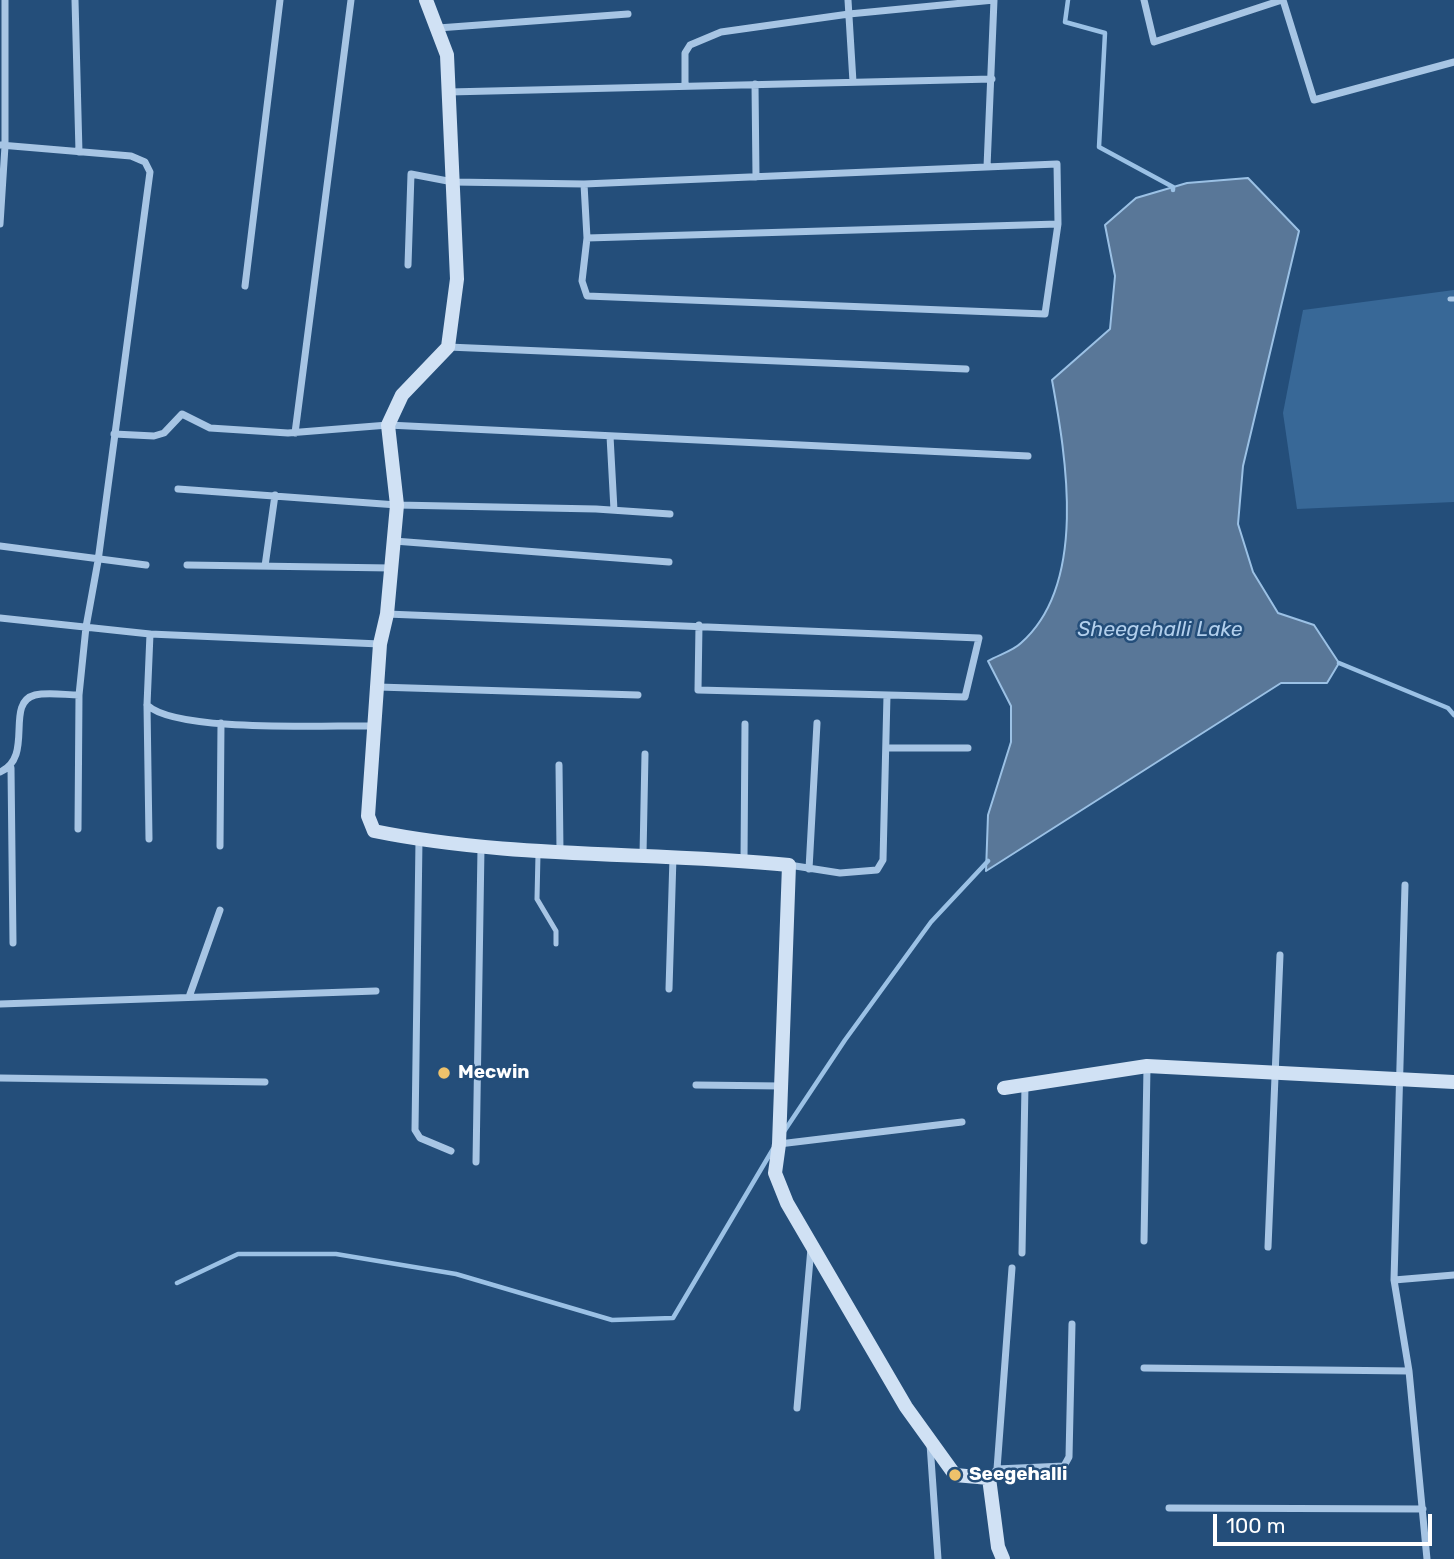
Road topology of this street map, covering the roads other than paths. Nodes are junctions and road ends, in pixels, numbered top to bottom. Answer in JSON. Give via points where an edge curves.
{"nodes":[{"id":1,"x":5,"y":0,"type":"edge"},
{"id":2,"x":75,"y":0,"type":"edge"},
{"id":3,"x":280,"y":0,"type":"edge"},
{"id":4,"x":351,"y":0,"type":"edge"},
{"id":5,"x":848,"y":0,"type":"edge"},
{"id":6,"x":1144,"y":0,"type":"edge"},
{"id":7,"x":1282,"y":0,"type":"edge"},
{"id":8,"x":429,"y":2,"type":"edge"},
{"id":9,"x":628,"y":14,"type":"dead end"},
{"id":10,"x":849,"y":14,"type":"junction"},
{"id":11,"x":438,"y":28,"type":"junction"},
{"id":12,"x":1454,"y":62,"type":"edge"},
{"id":13,"x":992,"y":79,"type":"junction"},
{"id":14,"x":853,"y":82,"type":"junction"},
{"id":15,"x":755,"y":84,"type":"junction"},
{"id":16,"x":685,"y":86,"type":"junction"},
{"id":17,"x":449,"y":92,"type":"junction"},
{"id":18,"x":3,"y":146,"type":"edge"},
{"id":19,"x":79,"y":152,"type":"junction"},
{"id":20,"x":987,"y":167,"type":"junction"},
{"id":21,"x":756,"y":177,"type":"junction"},
{"id":22,"x":453,"y":182,"type":"junction"},
{"id":23,"x":584,"y":184,"type":"junction"},
{"id":24,"x":0,"y":224,"type":"edge"},
{"id":25,"x":1058,"y":224,"type":"junction"},
{"id":26,"x":587,"y":238,"type":"junction"},
{"id":27,"x":408,"y":265,"type":"dead end"},
{"id":28,"x":245,"y":286,"type":"dead end"},
{"id":29,"x":448,"y":347,"type":"junction"},
{"id":30,"x":966,"y":369,"type":"dead end"},
{"id":31,"x":388,"y":425,"type":"junction"},
{"id":32,"x":295,"y":433,"type":"junction"},
{"id":33,"x":114,"y":434,"type":"junction"},
{"id":34,"x":610,"y":436,"type":"junction"},
{"id":35,"x":1027,"y":456,"type":"dead end"},
{"id":36,"x":178,"y":489,"type":"dead end"},
{"id":37,"x":275,"y":495,"type":"junction"},
{"id":38,"x":397,"y":505,"type":"junction"},
{"id":39,"x":614,"y":510,"type":"junction"},
{"id":40,"x":670,"y":514,"type":"dead end"},
{"id":41,"x":393,"y":541,"type":"junction"},
{"id":42,"x":0,"y":546,"type":"edge"},
{"id":43,"x":98,"y":561,"type":"junction"},
{"id":44,"x":669,"y":562,"type":"dead end"},
{"id":45,"x":146,"y":565,"type":"dead end"},
{"id":46,"x":187,"y":565,"type":"dead end"},
{"id":47,"x":265,"y":566,"type":"junction"},
{"id":48,"x":391,"y":568,"type":"junction"},
{"id":49,"x":387,"y":614,"type":"junction"},
{"id":50,"x":0,"y":618,"type":"edge"},
{"id":51,"x":699,"y":625,"type":"junction"},
{"id":52,"x":86,"y":628,"type":"junction"},
{"id":53,"x":150,"y":634,"type":"junction"},
{"id":54,"x":380,"y":644,"type":"junction"},
{"id":55,"x":378,"y":688,"type":"junction"},
{"id":56,"x":79,"y":695,"type":"junction"},
{"id":57,"x":638,"y":695,"type":"dead end"},
{"id":58,"x":887,"y":695,"type":"junction"},
{"id":59,"x":147,"y":705,"type":"junction"},
{"id":60,"x":222,"y":723,"type":"junction"},
{"id":61,"x":817,"y":723,"type":"dead end"},
{"id":62,"x":745,"y":724,"type":"dead end"},
{"id":63,"x":373,"y":726,"type":"junction"},
{"id":64,"x":887,"y":748,"type":"junction"},
{"id":65,"x":968,"y":748,"type":"dead end"},
{"id":66,"x":645,"y":754,"type":"dead end"},
{"id":67,"x":559,"y":765,"type":"dead end"},
{"id":68,"x":11,"y":768,"type":"junction"},
{"id":69,"x":0,"y":772,"type":"edge"},
{"id":70,"x":78,"y":829,"type":"dead end"},
{"id":71,"x":149,"y":839,"type":"dead end"},
{"id":72,"x":419,"y":840,"type":"junction"},
{"id":73,"x":220,"y":846,"type":"dead end"},
{"id":74,"x":481,"y":848,"type":"junction"},
{"id":75,"x":538,"y":850,"type":"junction"},
{"id":76,"x":560,"y":851,"type":"junction"},
{"id":77,"x":643,"y":855,"type":"junction"},
{"id":78,"x":673,"y":856,"type":"junction"},
{"id":79,"x":744,"y":861,"type":"junction"},
{"id":80,"x":789,"y":865,"type":"junction"},
{"id":81,"x":809,"y":869,"type":"junction"},
{"id":82,"x":1405,"y":885,"type":"dead end"},
{"id":83,"x":220,"y":910,"type":"dead end"},
{"id":84,"x":13,"y":943,"type":"dead end"},
{"id":85,"x":556,"y":944,"type":"dead end"},
{"id":86,"x":1280,"y":955,"type":"dead end"},
{"id":87,"x":669,"y":989,"type":"dead end"},
{"id":88,"x":376,"y":991,"type":"dead end"},
{"id":89,"x":188,"y":997,"type":"junction"},
{"id":90,"x":0,"y":1004,"type":"edge"},
{"id":91,"x":1147,"y":1066,"type":"junction"},
{"id":92,"x":1275,"y":1070,"type":"junction"},
{"id":93,"x":1401,"y":1077,"type":"junction"},
{"id":94,"x":0,"y":1078,"type":"edge"},
{"id":95,"x":265,"y":1082,"type":"dead end"},
{"id":96,"x":1454,"y":1082,"type":"edge"},
{"id":97,"x":696,"y":1085,"type":"dead end"},
{"id":98,"x":1025,"y":1085,"type":"junction"},
{"id":99,"x":782,"y":1086,"type":"junction"},
{"id":100,"x":1004,"y":1088,"type":"dead end"},
{"id":101,"x":962,"y":1122,"type":"dead end"},
{"id":102,"x":779,"y":1144,"type":"junction"},
{"id":103,"x":451,"y":1151,"type":"dead end"},
{"id":104,"x":476,"y":1162,"type":"dead end"},
{"id":105,"x":1144,"y":1241,"type":"dead end"},
{"id":106,"x":1268,"y":1247,"type":"dead end"},
{"id":107,"x":811,"y":1248,"type":"junction"},
{"id":108,"x":1022,"y":1253,"type":"dead end"},
{"id":109,"x":1012,"y":1268,"type":"dead end"},
{"id":110,"x":1454,"y":1275,"type":"edge"},
{"id":111,"x":1394,"y":1280,"type":"junction"},
{"id":112,"x":1072,"y":1324,"type":"dead end"},
{"id":113,"x":1144,"y":1368,"type":"dead end"},
{"id":114,"x":1409,"y":1371,"type":"junction"},
{"id":115,"x":797,"y":1408,"type":"dead end"},
{"id":116,"x":930,"y":1444,"type":"junction"},
{"id":117,"x":993,"y":1474,"type":"junction"},
{"id":118,"x":1169,"y":1508,"type":"dead end"},
{"id":119,"x":1423,"y":1509,"type":"junction"},
{"id":120,"x":938,"y":1559,"type":"edge"},
{"id":121,"x":1003,"y":1559,"type":"edge"},
{"id":122,"x":1427,"y":1559,"type":"edge"}],
"edges":[{"from":1,"to":18,"type":"street"},
{"from":2,"to":19,"type":"street"},
{"from":3,"to":28,"type":"street"},
{"from":4,"to":32,"type":"street"},
{"from":5,"to":10,"type":"street"},
{"from":6,"to":7,"type":"street","via":[[1154,42]]},
{"from":7,"to":12,"type":"street","via":[[1314,100]]},
{"from":8,"to":11,"type":"street"},
{"from":9,"to":11,"type":"street"},
{"from":10,"to":13,"type":"street","via":[[994,0]]},
{"from":10,"to":14,"type":"street"},
{"from":10,"to":16,"type":"street","via":[[721,32],[690,45],[685,53]]},
{"from":11,"to":17,"type":"street","via":[[447,55]]},
{"from":13,"to":14,"type":"street"},
{"from":13,"to":20,"type":"street"},
{"from":14,"to":15,"type":"street"},
{"from":15,"to":16,"type":"street"},
{"from":15,"to":21,"type":"street"},
{"from":16,"to":17,"type":"street"},
{"from":17,"to":22,"type":"street"},
{"from":18,"to":19,"type":"street"},
{"from":18,"to":24,"type":"street"},
{"from":19,"to":33,"type":"street","via":[[131,156],[145,162],[150,172]]},
{"from":20,"to":21,"type":"street"},
{"from":20,"to":25,"type":"street","via":[[1057,164]]},
{"from":21,"to":23,"type":"street"},
{"from":22,"to":23,"type":"street"},
{"from":22,"to":27,"type":"street","via":[[411,174]]},
{"from":22,"to":29,"type":"street","via":[[457,279]]},
{"from":23,"to":26,"type":"street"},
{"from":25,"to":26,"type":"street"},
{"from":25,"to":26,"type":"street","via":[[1045,314],[587,296],[582,281]]},
{"from":29,"to":30,"type":"street"},
{"from":29,"to":31,"type":"street","via":[[402,395]]},
{"from":31,"to":32,"type":"street"},
{"from":31,"to":34,"type":"street"},
{"from":31,"to":38,"type":"street"},
{"from":32,"to":33,"type":"street","via":[[210,428],[182,414],[164,433],[154,436]]},
{"from":33,"to":43,"type":"street"},
{"from":34,"to":35,"type":"street"},
{"from":34,"to":39,"type":"street"},
{"from":36,"to":37,"type":"street"},
{"from":37,"to":38,"type":"street"},
{"from":37,"to":47,"type":"street"},
{"from":38,"to":39,"type":"street"},
{"from":38,"to":41,"type":"street"},
{"from":39,"to":40,"type":"street"},
{"from":41,"to":44,"type":"street"},
{"from":41,"to":48,"type":"street"},
{"from":42,"to":43,"type":"street"},
{"from":43,"to":45,"type":"street"},
{"from":43,"to":52,"type":"street"},
{"from":46,"to":47,"type":"street"},
{"from":47,"to":48,"type":"street"},
{"from":48,"to":49,"type":"street"},
{"from":49,"to":51,"type":"street"},
{"from":49,"to":54,"type":"street"},
{"from":50,"to":52,"type":"street"},
{"from":51,"to":58,"type":"street","via":[[698,690]]},
{"from":51,"to":58,"type":"street","via":[[979,638],[965,697]]},
{"from":52,"to":53,"type":"street"},
{"from":52,"to":56,"type":"street"},
{"from":53,"to":54,"type":"street"},
{"from":53,"to":59,"type":"street"},
{"from":54,"to":55,"type":"street"},
{"from":55,"to":57,"type":"street"},
{"from":55,"to":63,"type":"street"},
{"from":56,"to":68,"type":"street","via":[[27,699],[21,708],[17,760]]},
{"from":56,"to":70,"type":"street"},
{"from":58,"to":64,"type":"street"},
{"from":59,"to":60,"type":"street","via":[[173,718]]},
{"from":59,"to":71,"type":"street"},
{"from":60,"to":63,"type":"street"},
{"from":60,"to":73,"type":"street"},
{"from":61,"to":81,"type":"street"},
{"from":62,"to":79,"type":"street"},
{"from":63,"to":72,"type":"street","via":[[368,816],[374,831]]},
{"from":64,"to":65,"type":"street"},
{"from":64,"to":81,"type":"street","via":[[883,860],[877,870],[841,873]]},
{"from":66,"to":77,"type":"street"},
{"from":67,"to":76,"type":"street"},
{"from":68,"to":69,"type":"street"},
{"from":68,"to":84,"type":"street"},
{"from":72,"to":74,"type":"street"},
{"from":72,"to":103,"type":"street","via":[[415,1130],[420,1138]]},
{"from":74,"to":75,"type":"street"},
{"from":74,"to":104,"type":"street"},
{"from":75,"to":76,"type":"street"},
{"from":75,"to":85,"type":"lane","via":[[537,899],[556,931]]},
{"from":76,"to":77,"type":"street"},
{"from":77,"to":78,"type":"street"},
{"from":78,"to":79,"type":"street"},
{"from":78,"to":87,"type":"street"},
{"from":79,"to":80,"type":"street"},
{"from":80,"to":81,"type":"street"},
{"from":80,"to":99,"type":"street"},
{"from":82,"to":93,"type":"street"},
{"from":83,"to":89,"type":"street"},
{"from":86,"to":92,"type":"street"},
{"from":88,"to":89,"type":"street"},
{"from":89,"to":90,"type":"street"},
{"from":91,"to":92,"type":"street"},
{"from":91,"to":98,"type":"street"},
{"from":91,"to":105,"type":"street"},
{"from":92,"to":93,"type":"street"},
{"from":92,"to":106,"type":"street"},
{"from":93,"to":96,"type":"street"},
{"from":93,"to":111,"type":"street"},
{"from":94,"to":95,"type":"street"},
{"from":97,"to":99,"type":"street"},
{"from":98,"to":100,"type":"street"},
{"from":98,"to":108,"type":"street"},
{"from":99,"to":102,"type":"street"},
{"from":101,"to":102,"type":"street"},
{"from":102,"to":107,"type":"street","via":[[775,1173]]},
{"from":107,"to":115,"type":"street"},
{"from":107,"to":116,"type":"street"},
{"from":109,"to":117,"type":"street"},
{"from":110,"to":111,"type":"street"},
{"from":111,"to":114,"type":"street"},
{"from":112,"to":117,"type":"street","via":[[1069,1457],[1064,1466]]},
{"from":113,"to":114,"type":"street"},
{"from":114,"to":119,"type":"street"},
{"from":116,"to":117,"type":"street","via":[[955,1475]]},
{"from":116,"to":120,"type":"street"},
{"from":117,"to":121,"type":"street","via":[[998,1547]]},
{"from":118,"to":119,"type":"street"},
{"from":119,"to":122,"type":"street"}]}
